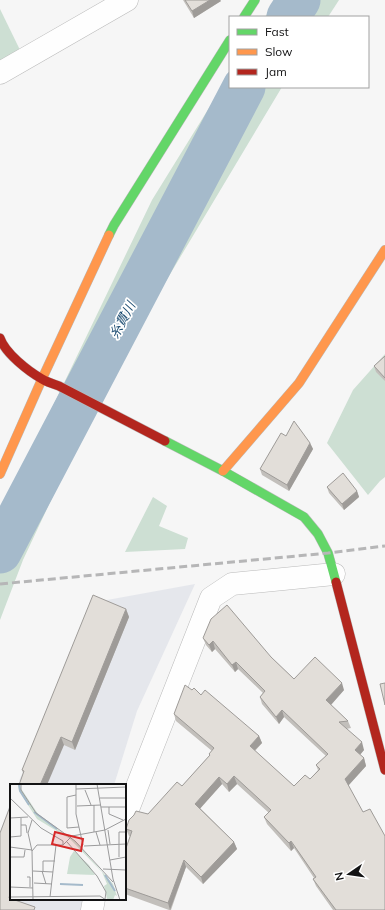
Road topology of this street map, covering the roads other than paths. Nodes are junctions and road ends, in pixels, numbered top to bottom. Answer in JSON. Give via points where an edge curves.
{"nodes":[{"id":1,"x":127,"y":0,"type":"edge"},
{"id":2,"x":255,"y":0,"type":"edge"},
{"id":3,"x":245,"y":16,"type":"edge"},
{"id":4,"x":229,"y":42,"type":"edge"},
{"id":5,"x":0,"y":73,"type":"edge"},
{"id":6,"x":385,"y":250,"type":"edge"},
{"id":7,"x":0,"y":338,"type":"edge"},
{"id":8,"x":42,"y":379,"type":"junction"},
{"id":9,"x":223,"y":471,"type":"junction"},
{"id":10,"x":0,"y":474,"type":"edge"},
{"id":11,"x":334,"y":574,"type":"junction"},
{"id":12,"x":385,"y":770,"type":"edge"},
{"id":13,"x":126,"y":814,"type":"edge"},
{"id":14,"x":94,"y":900,"type":"edge"},
{"id":15,"x":92,"y":910,"type":"edge"}],
"edges":[{"from":1,"to":5,"type":"street"},
{"from":2,"to":3,"type":"street"},
{"from":4,"to":8,"type":"street","via":[[114,225]]},
{"from":6,"to":9,"type":"street","via":[[299,383]]},
{"from":7,"to":8,"type":"street","via":[[12,356]]},
{"from":8,"to":9,"type":"street"},
{"from":8,"to":10,"type":"street"},
{"from":9,"to":11,"type":"street","via":[[304,517],[318,534],[328,553]]},
{"from":11,"to":12,"type":"street"},
{"from":11,"to":13,"type":"street","via":[[232,584],[211,598]]},
{"from":14,"to":15,"type":"street"}]}
